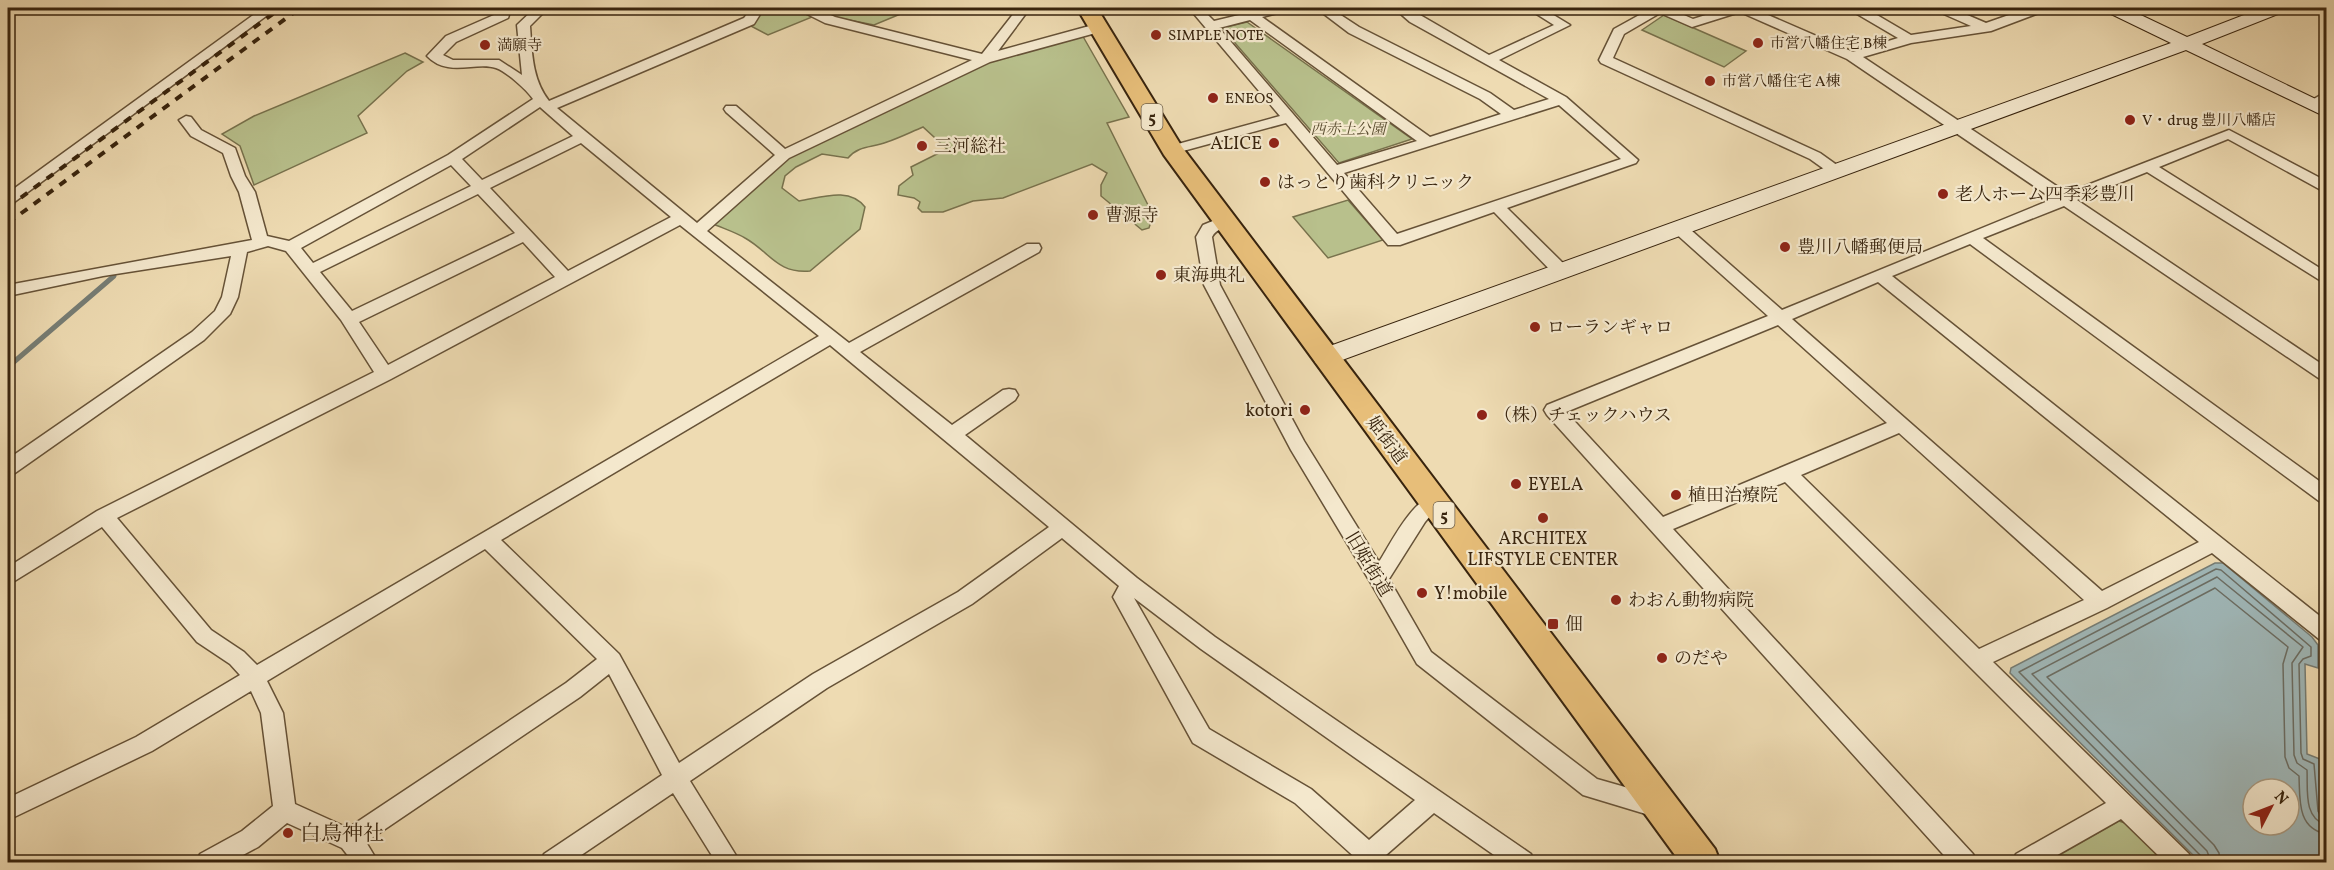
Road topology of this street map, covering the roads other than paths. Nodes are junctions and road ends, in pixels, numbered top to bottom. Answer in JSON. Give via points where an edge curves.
{"nodes":[{"id":1,"x":271,"y":8,"type":"edge"},
{"id":2,"x":487,"y":8,"type":"edge"},
{"id":3,"x":542,"y":8,"type":"edge"},
{"id":4,"x":758,"y":8,"type":"edge"},
{"id":5,"x":806,"y":8,"type":"edge"},
{"id":6,"x":1024,"y":8,"type":"edge"},
{"id":7,"x":1087,"y":8,"type":"edge"},
{"id":8,"x":1195,"y":8,"type":"edge"},
{"id":9,"x":1281,"y":8,"type":"edge"},
{"id":10,"x":1322,"y":8,"type":"edge"},
{"id":11,"x":1400,"y":8,"type":"edge"},
{"id":12,"x":1533,"y":8,"type":"edge"},
{"id":13,"x":1659,"y":8,"type":"edge"},
{"id":14,"x":1740,"y":8,"type":"edge"},
{"id":15,"x":1857,"y":8,"type":"edge"},
{"id":16,"x":1942,"y":8,"type":"edge"},
{"id":17,"x":2113,"y":8,"type":"edge"},
{"id":18,"x":2277,"y":8,"type":"edge"},
{"id":19,"x":2032,"y":9,"type":"edge"},
{"id":20,"x":503,"y":15,"type":"junction"},
{"id":21,"x":1251,"y":15,"type":"junction"},
{"id":22,"x":523,"y":25,"type":"junction"},
{"id":23,"x":1211,"y":26,"type":"junction"},
{"id":24,"x":1098,"y":28,"type":"junction"},
{"id":25,"x":1986,"y":28,"type":"junction"},
{"id":26,"x":1909,"y":39,"type":"junction"},
{"id":27,"x":2186,"y":44,"type":"junction"},
{"id":28,"x":1852,"y":56,"type":"junction"},
{"id":29,"x":985,"y":59,"type":"junction"},
{"id":30,"x":1489,"y":60,"type":"junction"},
{"id":31,"x":540,"y":98,"type":"junction"},
{"id":32,"x":1561,"y":100,"type":"junction"},
{"id":33,"x":2322,"y":104,"type":"edge"},
{"id":34,"x":731,"y":108,"type":"dead end"},
{"id":35,"x":1513,"y":116,"type":"junction"},
{"id":36,"x":1289,"y":118,"type":"junction"},
{"id":37,"x":186,"y":120,"type":"dead end"},
{"id":38,"x":1957,"y":127,"type":"junction"},
{"id":39,"x":583,"y":136,"type":"junction"},
{"id":40,"x":1428,"y":142,"type":"junction"},
{"id":41,"x":1172,"y":150,"type":"junction"},
{"id":42,"x":784,"y":154,"type":"junction"},
{"id":43,"x":453,"y":158,"type":"junction"},
{"id":44,"x":2149,"y":167,"type":"junction"},
{"id":45,"x":1334,"y":171,"type":"junction"},
{"id":46,"x":1836,"y":171,"type":"junction"},
{"id":47,"x":480,"y":187,"type":"junction"},
{"id":48,"x":2326,"y":187,"type":"edge"},
{"id":49,"x":8,"y":200,"type":"edge"},
{"id":50,"x":2066,"y":200,"type":"junction"},
{"id":51,"x":1497,"y":206,"type":"junction"},
{"id":52,"x":681,"y":218,"type":"junction"},
{"id":53,"x":1225,"y":221,"type":"junction"},
{"id":54,"x":1679,"y":228,"type":"junction"},
{"id":55,"x":697,"y":231,"type":"junction"},
{"id":56,"x":526,"y":234,"type":"junction"},
{"id":57,"x":1971,"y":237,"type":"junction"},
{"id":58,"x":261,"y":243,"type":"junction"},
{"id":59,"x":291,"y":247,"type":"junction"},
{"id":60,"x":1033,"y":248,"type":"dead end"},
{"id":61,"x":240,"y":249,"type":"junction"},
{"id":62,"x":310,"y":271,"type":"junction"},
{"id":63,"x":1561,"y":271,"type":"junction"},
{"id":64,"x":1881,"y":276,"type":"junction"},
{"id":65,"x":567,"y":279,"type":"junction"},
{"id":66,"x":2326,"y":279,"type":"edge"},
{"id":67,"x":8,"y":290,"type":"edge"},
{"id":68,"x":1779,"y":316,"type":"junction"},
{"id":69,"x":350,"y":319,"type":"junction"},
{"id":70,"x":831,"y":337,"type":"junction"},
{"id":71,"x":848,"y":351,"type":"junction"},
{"id":72,"x":1325,"y":357,"type":"junction"},
{"id":73,"x":385,"y":375,"type":"junction"},
{"id":74,"x":2326,"y":375,"type":"edge"},
{"id":75,"x":1009,"y":395,"type":"dead end"},
{"id":76,"x":1900,"y":425,"type":"junction"},
{"id":77,"x":952,"y":435,"type":"junction"},
{"id":78,"x":8,"y":468,"type":"edge"},
{"id":79,"x":1788,"y":473,"type":"junction"},
{"id":80,"x":2326,"y":496,"type":"edge"},
{"id":81,"x":1433,"y":502,"type":"junction"},
{"id":82,"x":104,"y":516,"type":"junction"},
{"id":83,"x":1659,"y":527,"type":"junction"},
{"id":84,"x":1062,"y":528,"type":"junction"},
{"id":85,"x":488,"y":540,"type":"junction"},
{"id":86,"x":2214,"y":543,"type":"junction"},
{"id":87,"x":8,"y":577,"type":"edge"},
{"id":88,"x":1379,"y":579,"type":"junction"},
{"id":89,"x":1130,"y":584,"type":"junction"},
{"id":90,"x":2100,"y":602,"type":"junction"},
{"id":91,"x":2326,"y":633,"type":"edge"},
{"id":92,"x":612,"y":660,"type":"junction"},
{"id":93,"x":1976,"y":660,"type":"junction"},
{"id":94,"x":255,"y":677,"type":"junction"},
{"id":95,"x":675,"y":777,"type":"junction"},
{"id":96,"x":1433,"y":799,"type":"junction"},
{"id":97,"x":2122,"y":806,"type":"junction"},
{"id":98,"x":1663,"y":808,"type":"junction"},
{"id":99,"x":8,"y":809,"type":"edge"},
{"id":100,"x":285,"y":811,"type":"junction"},
{"id":101,"x":350,"y":840,"type":"junction"},
{"id":102,"x":208,"y":862,"type":"edge"},
{"id":103,"x":367,"y":862,"type":"edge"},
{"id":104,"x":552,"y":862,"type":"edge"},
{"id":105,"x":729,"y":862,"type":"edge"},
{"id":106,"x":1523,"y":862,"type":"edge"},
{"id":107,"x":1702,"y":862,"type":"edge"},
{"id":108,"x":1965,"y":862,"type":"edge"},
{"id":109,"x":2024,"y":862,"type":"edge"},
{"id":110,"x":2181,"y":862,"type":"edge"}],
"edges":[{"from":1,"to":49,"type":"street"},
{"from":2,"to":20,"type":"street"},
{"from":3,"to":22,"type":"street"},
{"from":4,"to":31,"type":"street","via":[[749,21]]},
{"from":5,"to":29,"type":"street","via":[[830,20]]},
{"from":6,"to":29,"type":"street"},
{"from":7,"to":24,"type":"main road","name":"姫街道","number":"5"},
{"from":8,"to":23,"type":"street"},
{"from":9,"to":21,"type":"street"},
{"from":10,"to":35,"type":"street","via":[[1354,30],[1485,96]]},
{"from":11,"to":30,"type":"street"},
{"from":12,"to":30,"type":"street","via":[[1564,25]]},
{"from":13,"to":14,"type":"street","via":[[1692,23]]},
{"from":13,"to":46,"type":"street","via":[[1618,32],[1606,60],[1815,156]]},
{"from":14,"to":28,"type":"street"},
{"from":15,"to":26,"type":"street"},
{"from":16,"to":25,"type":"street"},
{"from":17,"to":27,"type":"street"},
{"from":18,"to":27,"type":"street"},
{"from":19,"to":25,"type":"street"},
{"from":20,"to":22,"type":"street"},
{"from":20,"to":31,"type":"street","via":[[451,39],[434,56],[451,64],[499,64]]},
{"from":21,"to":23,"type":"street"},
{"from":21,"to":40,"type":"street"},
{"from":22,"to":31,"type":"street","via":[[525,55]]},
{"from":23,"to":36,"type":"street"},
{"from":24,"to":29,"type":"street"},
{"from":24,"to":41,"type":"main road","name":"姫街道","number":"5"},
{"from":25,"to":26,"type":"street"},
{"from":26,"to":28,"type":"street"},
{"from":27,"to":33,"type":"street"},
{"from":27,"to":38,"type":"street"},
{"from":28,"to":38,"type":"street"},
{"from":29,"to":42,"type":"street"},
{"from":30,"to":32,"type":"street"},
{"from":31,"to":39,"type":"street"},
{"from":31,"to":43,"type":"street"},
{"from":32,"to":35,"type":"street"},
{"from":32,"to":51,"type":"street","via":[[1631,160]]},
{"from":34,"to":42,"type":"street"},
{"from":35,"to":40,"type":"street"},
{"from":36,"to":41,"type":"street"},
{"from":36,"to":45,"type":"street"},
{"from":37,"to":58,"type":"street","via":[[196,134],[230,151],[247,192]]},
{"from":38,"to":46,"type":"street"},
{"from":38,"to":50,"type":"street"},
{"from":39,"to":47,"type":"street"},
{"from":39,"to":52,"type":"street"},
{"from":40,"to":45,"type":"street"},
{"from":41,"to":53,"type":"main road","name":"姫街道","number":"5"},
{"from":42,"to":55,"type":"street"},
{"from":43,"to":47,"type":"street"},
{"from":43,"to":59,"type":"street"},
{"from":44,"to":48,"type":"street","via":[[2229,134]]},
{"from":44,"to":50,"type":"street"},
{"from":44,"to":66,"type":"street"},
{"from":45,"to":51,"type":"street","via":[[1394,241]]},
{"from":46,"to":54,"type":"street"},
{"from":47,"to":56,"type":"street"},
{"from":47,"to":62,"type":"street"},
{"from":50,"to":57,"type":"street"},
{"from":50,"to":74,"type":"street"},
{"from":51,"to":63,"type":"street"},
{"from":52,"to":55,"type":"street"},
{"from":52,"to":65,"type":"street"},
{"from":53,"to":72,"type":"main road","name":"姫街道","number":"5"},
{"from":53,"to":88,"type":"street","name":"旧姫街道","via":[[1208,229],[1204,237],[1212,285],[1297,444]]},
{"from":54,"to":63,"type":"street"},
{"from":54,"to":68,"type":"street"},
{"from":55,"to":70,"type":"street"},
{"from":56,"to":65,"type":"street"},
{"from":56,"to":69,"type":"street"},
{"from":57,"to":64,"type":"street"},
{"from":57,"to":80,"type":"street"},
{"from":58,"to":59,"type":"street"},
{"from":58,"to":61,"type":"street"},
{"from":59,"to":62,"type":"street"},
{"from":60,"to":71,"type":"street"},
{"from":61,"to":67,"type":"street"},
{"from":61,"to":78,"type":"street","via":[[230,297],[222,314],[189,342]]},
{"from":62,"to":69,"type":"street"},
{"from":63,"to":72,"type":"street"},
{"from":64,"to":68,"type":"street"},
{"from":64,"to":86,"type":"street"},
{"from":65,"to":73,"type":"street"},
{"from":68,"to":76,"type":"street"},
{"from":68,"to":83,"type":"street","via":[[1553,410]]},
{"from":69,"to":73,"type":"street"},
{"from":70,"to":71,"type":"street"},
{"from":70,"to":85,"type":"street"},
{"from":71,"to":77,"type":"street"},
{"from":72,"to":81,"type":"main road","name":"姫街道","number":"5"},
{"from":73,"to":82,"type":"street"},
{"from":75,"to":77,"type":"street"},
{"from":76,"to":79,"type":"street"},
{"from":76,"to":90,"type":"street"},
{"from":77,"to":84,"type":"street"},
{"from":79,"to":83,"type":"street"},
{"from":79,"to":93,"type":"street"},
{"from":81,"to":88,"type":"street","via":[[1418,517]]},
{"from":81,"to":98,"type":"main road","name":"姫街道","number":"5"},
{"from":82,"to":87,"type":"street"},
{"from":82,"to":94,"type":"street","via":[[204,636],[237,658]]},
{"from":83,"to":108,"type":"street"},
{"from":84,"to":89,"type":"street"},
{"from":84,"to":95,"type":"street","via":[[965,598],[820,681]]},
{"from":85,"to":92,"type":"street"},
{"from":85,"to":94,"type":"street"},
{"from":86,"to":90,"type":"street"},
{"from":86,"to":91,"type":"street"},
{"from":88,"to":98,"type":"street","name":"旧姫街道","via":[[1424,658],[1591,788]]},
{"from":89,"to":96,"type":"street"},
{"from":89,"to":96,"type":"street","via":[[1123,597],[1201,736],[1303,796],[1369,855]]},
{"from":90,"to":93,"type":"street"},
{"from":92,"to":95,"type":"street"},
{"from":92,"to":101,"type":"street"},
{"from":93,"to":97,"type":"street"},
{"from":94,"to":99,"type":"street","via":[[144,744]]},
{"from":94,"to":100,"type":"street","via":[[272,713]]},
{"from":95,"to":104,"type":"street"},
{"from":95,"to":105,"type":"street"},
{"from":96,"to":106,"type":"street"},
{"from":97,"to":109,"type":"street"},
{"from":97,"to":110,"type":"street"},
{"from":98,"to":107,"type":"main road","name":"姫街道","number":"5"},
{"from":100,"to":101,"type":"street"},
{"from":100,"to":102,"type":"street","via":[[250,839]]},
{"from":101,"to":103,"type":"street"}]}
